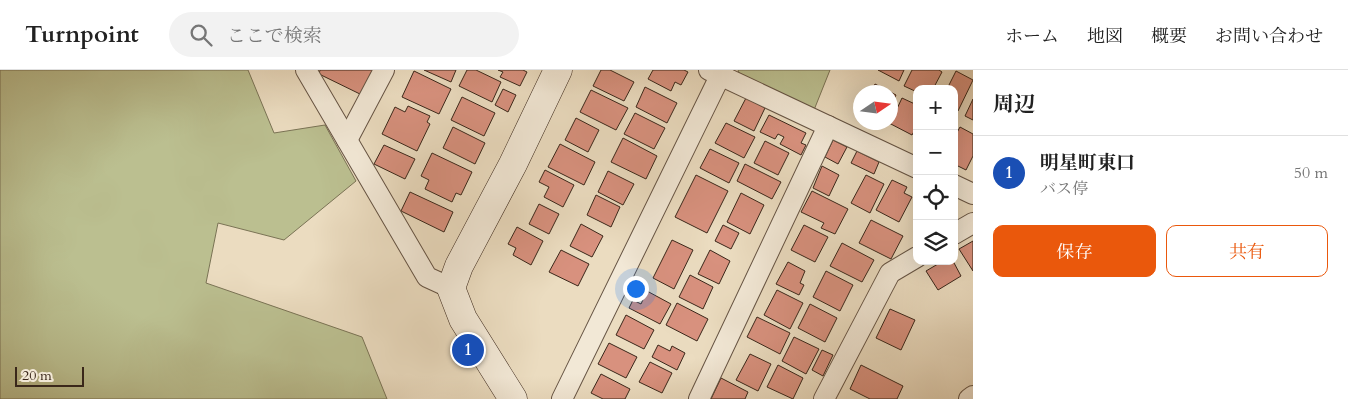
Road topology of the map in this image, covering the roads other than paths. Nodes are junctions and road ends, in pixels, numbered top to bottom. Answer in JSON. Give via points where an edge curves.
{"nodes":[{"id":1,"x":306,"y":70,"type":"edge"},
{"id":2,"x":384,"y":70,"type":"edge"},
{"id":3,"x":558,"y":70,"type":"edge"},
{"id":4,"x":717,"y":72,"type":"edge"},
{"id":5,"x":828,"y":126,"type":"junction"},
{"id":6,"x":347,"y":140,"type":"junction"},
{"id":7,"x":913,"y":166,"type":"edge"},
{"id":8,"x":958,"y":187,"type":"edge"},
{"id":9,"x":973,"y":194,"type":"edge"},
{"id":10,"x":973,"y":223,"type":"edge"},
{"id":11,"x":958,"y":232,"type":"edge"},
{"id":12,"x":913,"y":259,"type":"edge"},
{"id":13,"x":451,"y":288,"type":"junction"},
{"id":14,"x":973,"y":396,"type":"edge"},
{"id":15,"x":513,"y":399,"type":"edge"},
{"id":16,"x":562,"y":399,"type":"edge"},
{"id":17,"x":699,"y":399,"type":"edge"},
{"id":18,"x":824,"y":399,"type":"edge"},
{"id":19,"x":969,"y":399,"type":"edge"}],
"edges":[{"from":1,"to":6,"type":"street"},
{"from":2,"to":6,"type":"street"},
{"from":3,"to":13,"type":"street","via":[[459,266]]},
{"from":4,"to":5,"type":"street"},
{"from":4,"to":16,"type":"street"},
{"from":5,"to":7,"type":"street"},
{"from":5,"to":17,"type":"street"},
{"from":6,"to":13,"type":"street","via":[[427,277]]},
{"from":8,"to":9,"type":"street"},
{"from":10,"to":11,"type":"street"},
{"from":12,"to":18,"type":"street","via":[[890,273]]},
{"from":13,"to":15,"type":"street","via":[[463,319]]},
{"from":14,"to":19,"type":"street"}]}
